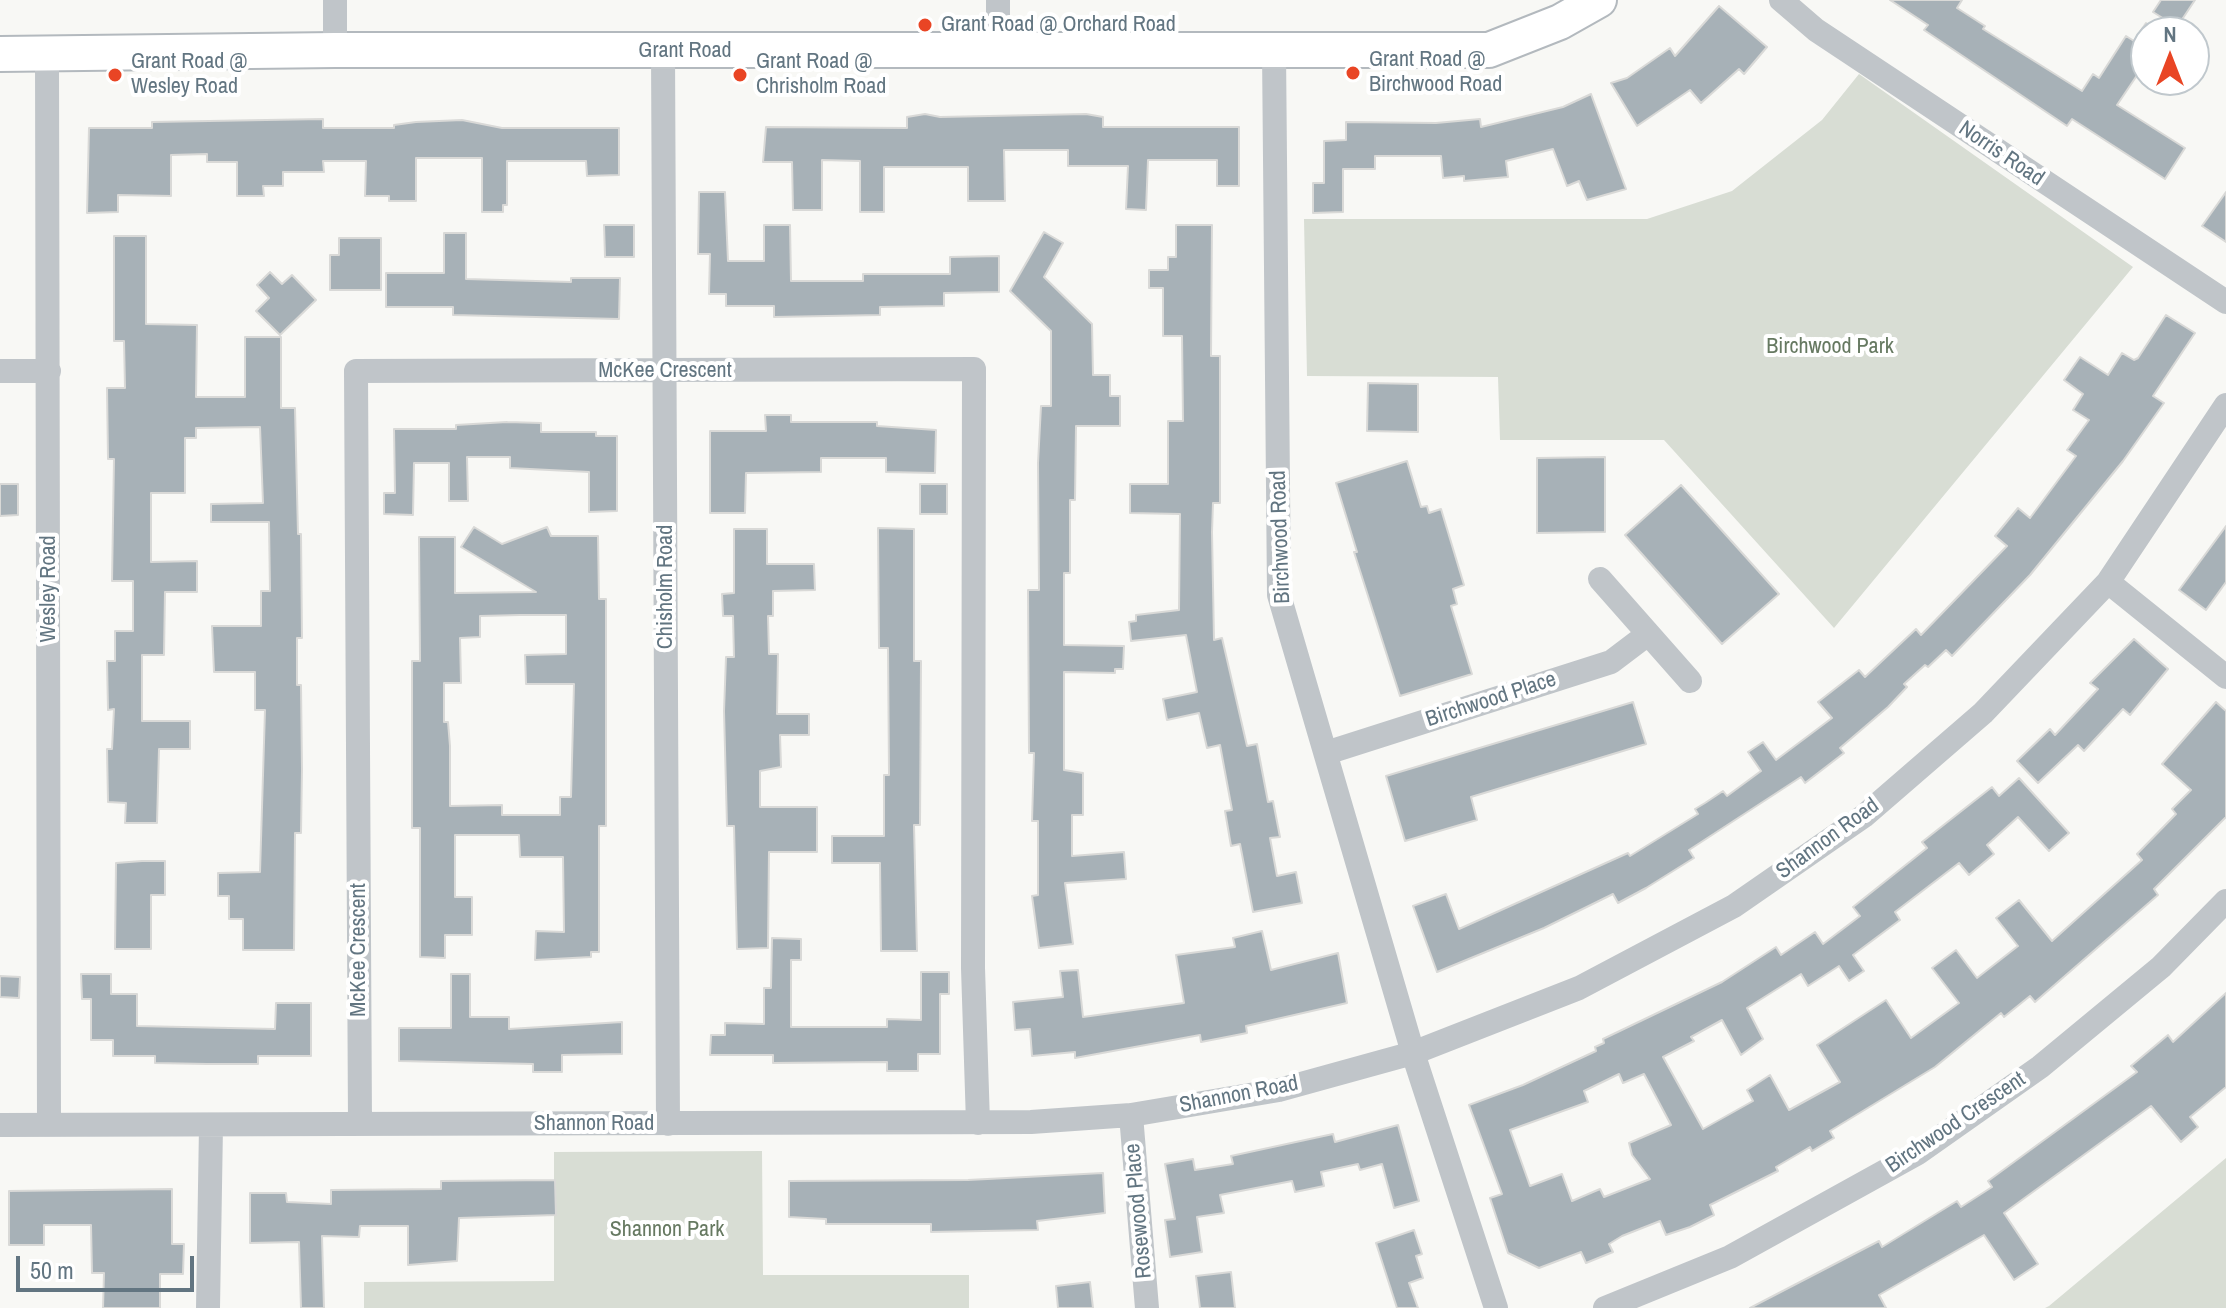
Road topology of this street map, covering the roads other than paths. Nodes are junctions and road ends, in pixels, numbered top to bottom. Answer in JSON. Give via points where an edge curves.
{"nodes":[{"id":1,"x":335,"y":0,"type":"edge"},
{"id":2,"x":998,"y":0,"type":"edge"},
{"id":3,"x":1599,"y":0,"type":"edge"},
{"id":4,"x":1781,"y":0,"type":"edge"},
{"id":5,"x":335,"y":50,"type":"junction"},
{"id":6,"x":998,"y":50,"type":"junction"},
{"id":7,"x":1274,"y":50,"type":"junction"},
{"id":8,"x":663,"y":51,"type":"junction"},
{"id":9,"x":0,"y":54,"type":"edge"},
{"id":10,"x":47,"y":54,"type":"junction"},
{"id":11,"x":2226,"y":302,"type":"edge"},
{"id":12,"x":0,"y":371,"type":"edge"},
{"id":13,"x":49,"y":371,"type":"junction"},
{"id":14,"x":665,"y":371,"type":"junction"},
{"id":15,"x":2226,"y":405,"type":"edge"},
{"id":16,"x":1600,"y":579,"type":"dead end"},
{"id":17,"x":2108,"y":582,"type":"junction"},
{"id":18,"x":1648,"y":634,"type":"junction"},
{"id":19,"x":2226,"y":677,"type":"edge"},
{"id":20,"x":1690,"y":681,"type":"dead end"},
{"id":21,"x":1326,"y":753,"type":"junction"},
{"id":22,"x":2226,"y":901,"type":"edge"},
{"id":23,"x":1413,"y":1053,"type":"junction"},
{"id":24,"x":1131,"y":1115,"type":"junction"},
{"id":25,"x":978,"y":1123,"type":"junction"},
{"id":26,"x":49,"y":1124,"type":"junction"},
{"id":27,"x":360,"y":1124,"type":"junction"},
{"id":28,"x":668,"y":1124,"type":"junction"},
{"id":29,"x":0,"y":1125,"type":"edge"},
{"id":30,"x":211,"y":1126,"type":"junction"},
{"id":31,"x":208,"y":1308,"type":"edge"},
{"id":32,"x":1147,"y":1308,"type":"edge"},
{"id":33,"x":1496,"y":1308,"type":"edge"},
{"id":34,"x":1605,"y":1308,"type":"edge"}],
"edges":[{"from":1,"to":5,"type":"street"},
{"from":2,"to":6,"type":"street"},
{"from":3,"to":7,"type":"street","name":"Grant Road","via":[[1489,50]]},
{"from":4,"to":11,"type":"street","name":"Norris Road","via":[[1816,30]]},
{"from":5,"to":8,"type":"street","name":"Grant Road"},
{"from":5,"to":10,"type":"street","name":"Grant Road"},
{"from":6,"to":7,"type":"street","name":"Grant Road"},
{"from":6,"to":8,"type":"street","name":"Grant Road"},
{"from":7,"to":21,"type":"street","name":"Birchwood Road","via":[[1279,595]]},
{"from":8,"to":14,"type":"street","name":"Chisholm Road"},
{"from":9,"to":10,"type":"street","name":"Grant Road"},
{"from":10,"to":13,"type":"street","name":"Wesley Road"},
{"from":12,"to":13,"type":"street"},
{"from":13,"to":26,"type":"street","name":"Wesley Road"},
{"from":14,"to":25,"type":"street","name":"McKee Crescent","via":[[974,369],[973,968]]},
{"from":14,"to":27,"type":"street","name":"McKee Crescent","via":[[356,371]]},
{"from":14,"to":28,"type":"street","name":"Chisholm Road"},
{"from":15,"to":17,"type":"street","name":"Shannon Road"},
{"from":16,"to":18,"type":"street"},
{"from":17,"to":19,"type":"street"},
{"from":17,"to":23,"type":"street","name":"Shannon Road","via":[[1972,723],[1864,816],[1734,906],[1579,988]]},
{"from":18,"to":20,"type":"street"},
{"from":18,"to":21,"type":"street","name":"Birchwood Place","via":[[1611,662]]},
{"from":21,"to":23,"type":"street","name":"Birchwood Road"},
{"from":22,"to":34,"type":"street","name":"Birchwood Crescent","via":[[2161,967],[2052,1057],[1918,1153],[1730,1257]]},
{"from":23,"to":24,"type":"street","name":"Shannon Road","via":[[1279,1090]]},
{"from":23,"to":33,"type":"street"},
{"from":24,"to":25,"type":"street","name":"Shannon Road"},
{"from":24,"to":32,"type":"street","name":"Rosewood Place"},
{"from":25,"to":28,"type":"street","name":"Shannon Road"},
{"from":26,"to":29,"type":"street","name":"Shannon Road"},
{"from":26,"to":30,"type":"street","name":"Shannon Road"},
{"from":27,"to":28,"type":"street","name":"Shannon Road"},
{"from":27,"to":30,"type":"street","name":"Shannon Road"},
{"from":30,"to":31,"type":"street"}]}
